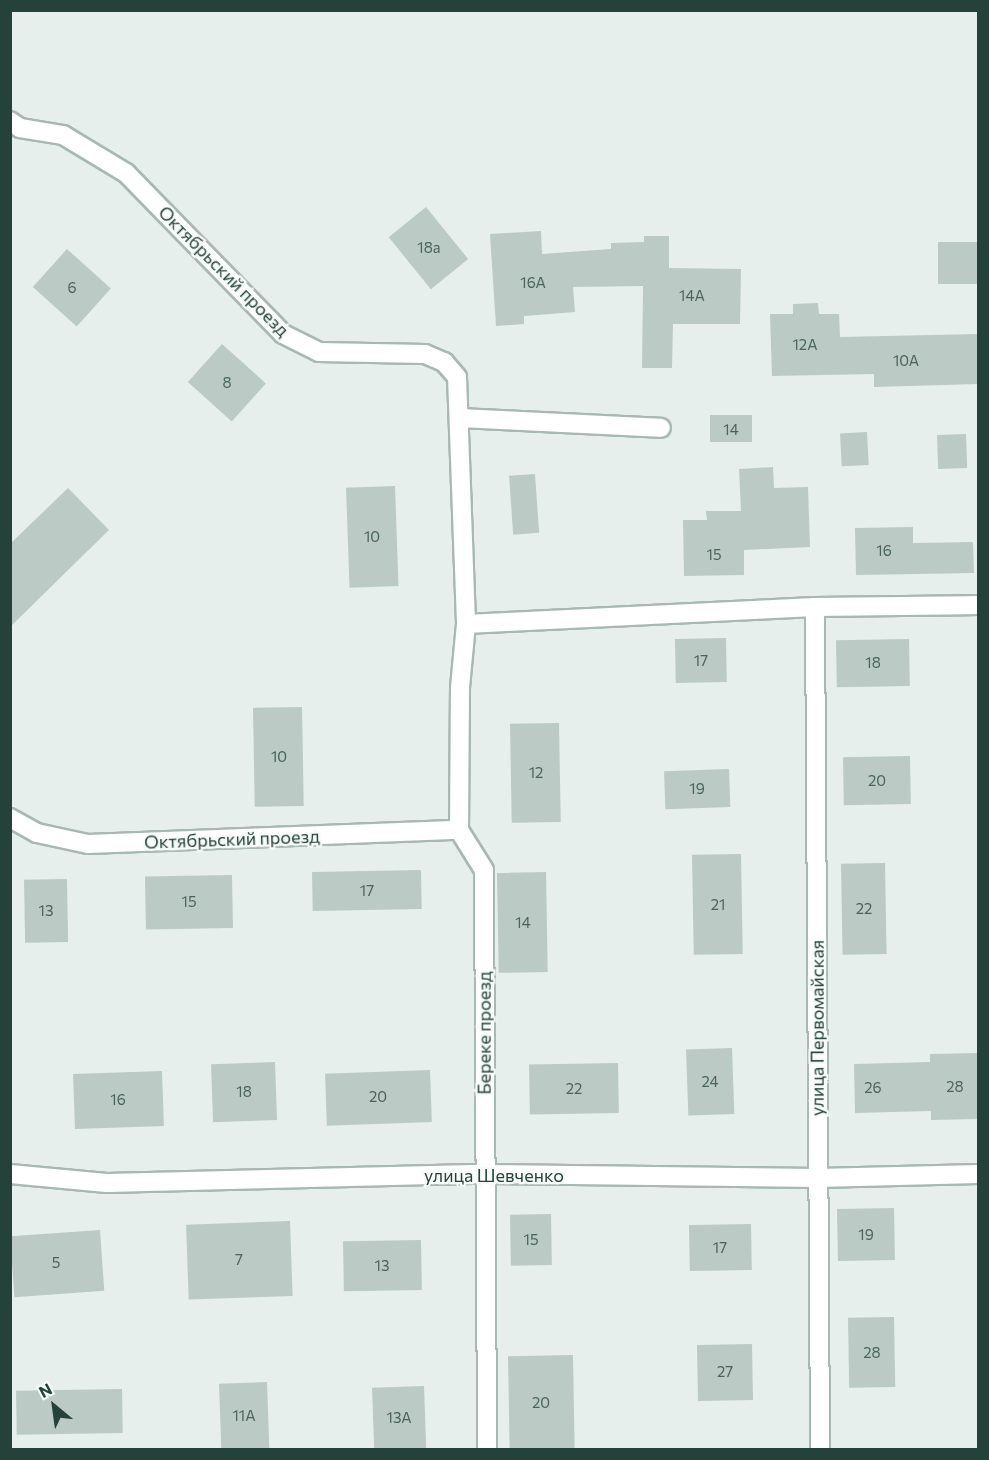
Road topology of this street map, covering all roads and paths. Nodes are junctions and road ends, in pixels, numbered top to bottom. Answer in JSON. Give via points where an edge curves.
{"nodes":[{"id":1,"x":10,"y":121,"type":"edge"},
{"id":2,"x":459,"y":418,"type":"junction"},
{"id":3,"x":661,"y":428,"type":"dead end"},
{"id":4,"x":978,"y":605,"type":"edge"},
{"id":5,"x":814,"y":607,"type":"junction"},
{"id":6,"x":466,"y":624,"type":"junction"},
{"id":7,"x":10,"y":819,"type":"edge"},
{"id":8,"x":459,"y":830,"type":"junction"},
{"id":9,"x":10,"y":1174,"type":"edge"},
{"id":10,"x":483,"y":1174,"type":"junction"},
{"id":11,"x":978,"y":1174,"type":"edge"},
{"id":12,"x":818,"y":1178,"type":"junction"},
{"id":13,"x":487,"y":1449,"type":"edge"},
{"id":14,"x":820,"y":1449,"type":"edge"}],
"edges":[{"from":1,"to":2,"type":"street","name":"Октябрьский проезд","via":[[20,128],[63,135],[126,173],[283,334],[319,352],[425,354],[444,362],[457,377]]},
{"from":2,"to":3,"type":"street"},
{"from":2,"to":6,"type":"street","name":"Октябрьский проезд"},
{"from":4,"to":5,"type":"street"},
{"from":5,"to":6,"type":"street"},
{"from":5,"to":12,"type":"street","name":"улица Первомайская"},
{"from":6,"to":8,"type":"street","via":[[460,687]]},
{"from":7,"to":8,"type":"street","name":"Октябрьский проезд","via":[[38,833],[88,844]]},
{"from":8,"to":10,"type":"street","name":"Береке проезд","via":[[484,870]]},
{"from":9,"to":10,"type":"street","name":"улица Шевченко","via":[[107,1183]]},
{"from":10,"to":12,"type":"street","name":"улица Шевченко"},
{"from":10,"to":13,"type":"street","name":"Береке проезд"},
{"from":11,"to":12,"type":"street","name":"улица Шевченко"},
{"from":12,"to":14,"type":"street","name":"улица Первомайская"}]}
